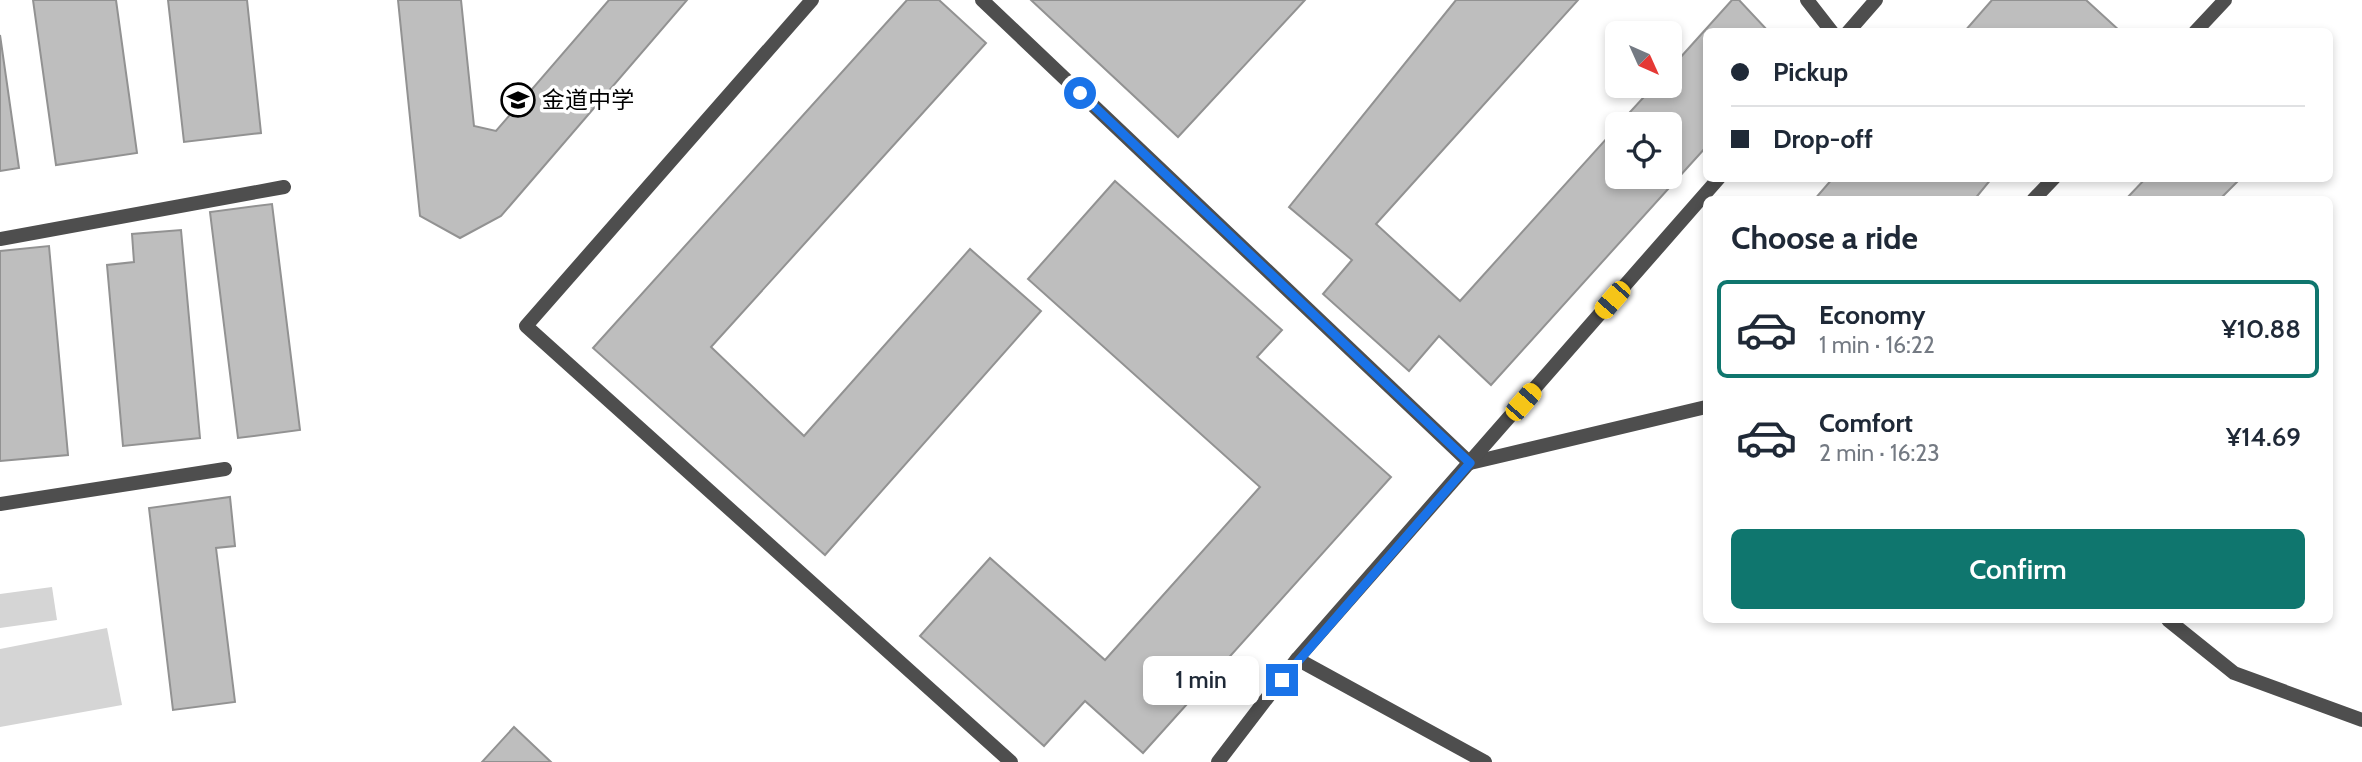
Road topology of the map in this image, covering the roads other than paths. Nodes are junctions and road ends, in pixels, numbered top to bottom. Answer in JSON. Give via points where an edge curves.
{"nodes":[{"id":1,"x":812,"y":0,"type":"edge"},
{"id":2,"x":982,"y":0,"type":"edge"},
{"id":3,"x":1807,"y":0,"type":"edge"},
{"id":4,"x":1876,"y":0,"type":"edge"},
{"id":5,"x":2225,"y":0,"type":"edge"},
{"id":6,"x":1829,"y":28,"type":"edge"},
{"id":7,"x":1852,"y":28,"type":"edge"},
{"id":8,"x":2199,"y":28,"type":"edge"},
{"id":9,"x":1716,"y":182,"type":"edge"},
{"id":10,"x":2049,"y":182,"type":"edge"},
{"id":11,"x":284,"y":187,"type":"dead end"},
{"id":12,"x":1703,"y":196,"type":"edge"},
{"id":13,"x":1703,"y":196,"type":"edge"},
{"id":14,"x":2037,"y":196,"type":"edge"},
{"id":15,"x":0,"y":239,"type":"edge"},
{"id":16,"x":1703,"y":408,"type":"edge"},
{"id":17,"x":1470,"y":463,"type":"junction"},
{"id":18,"x":225,"y":470,"type":"dead end"},
{"id":19,"x":0,"y":503,"type":"edge"},
{"id":20,"x":2172,"y":623,"type":"edge"},
{"id":21,"x":1297,"y":659,"type":"junction"},
{"id":22,"x":2362,"y":720,"type":"edge"},
{"id":23,"x":1011,"y":762,"type":"edge"},
{"id":24,"x":1218,"y":762,"type":"edge"},
{"id":25,"x":1485,"y":762,"type":"edge"}],
"edges":[{"from":1,"to":23,"type":"street","via":[[526,326]]},
{"from":2,"to":17,"type":"street"},
{"from":3,"to":6,"type":"street"},
{"from":4,"to":7,"type":"street"},
{"from":5,"to":8,"type":"street"},
{"from":9,"to":12,"type":"street"},
{"from":10,"to":14,"type":"street"},
{"from":11,"to":15,"type":"street"},
{"from":13,"to":17,"type":"street"},
{"from":16,"to":17,"type":"street"},
{"from":17,"to":21,"type":"street"},
{"from":18,"to":19,"type":"street"},
{"from":20,"to":22,"type":"street","via":[[2234,673]]},
{"from":21,"to":24,"type":"street"},
{"from":21,"to":25,"type":"street"}]}
